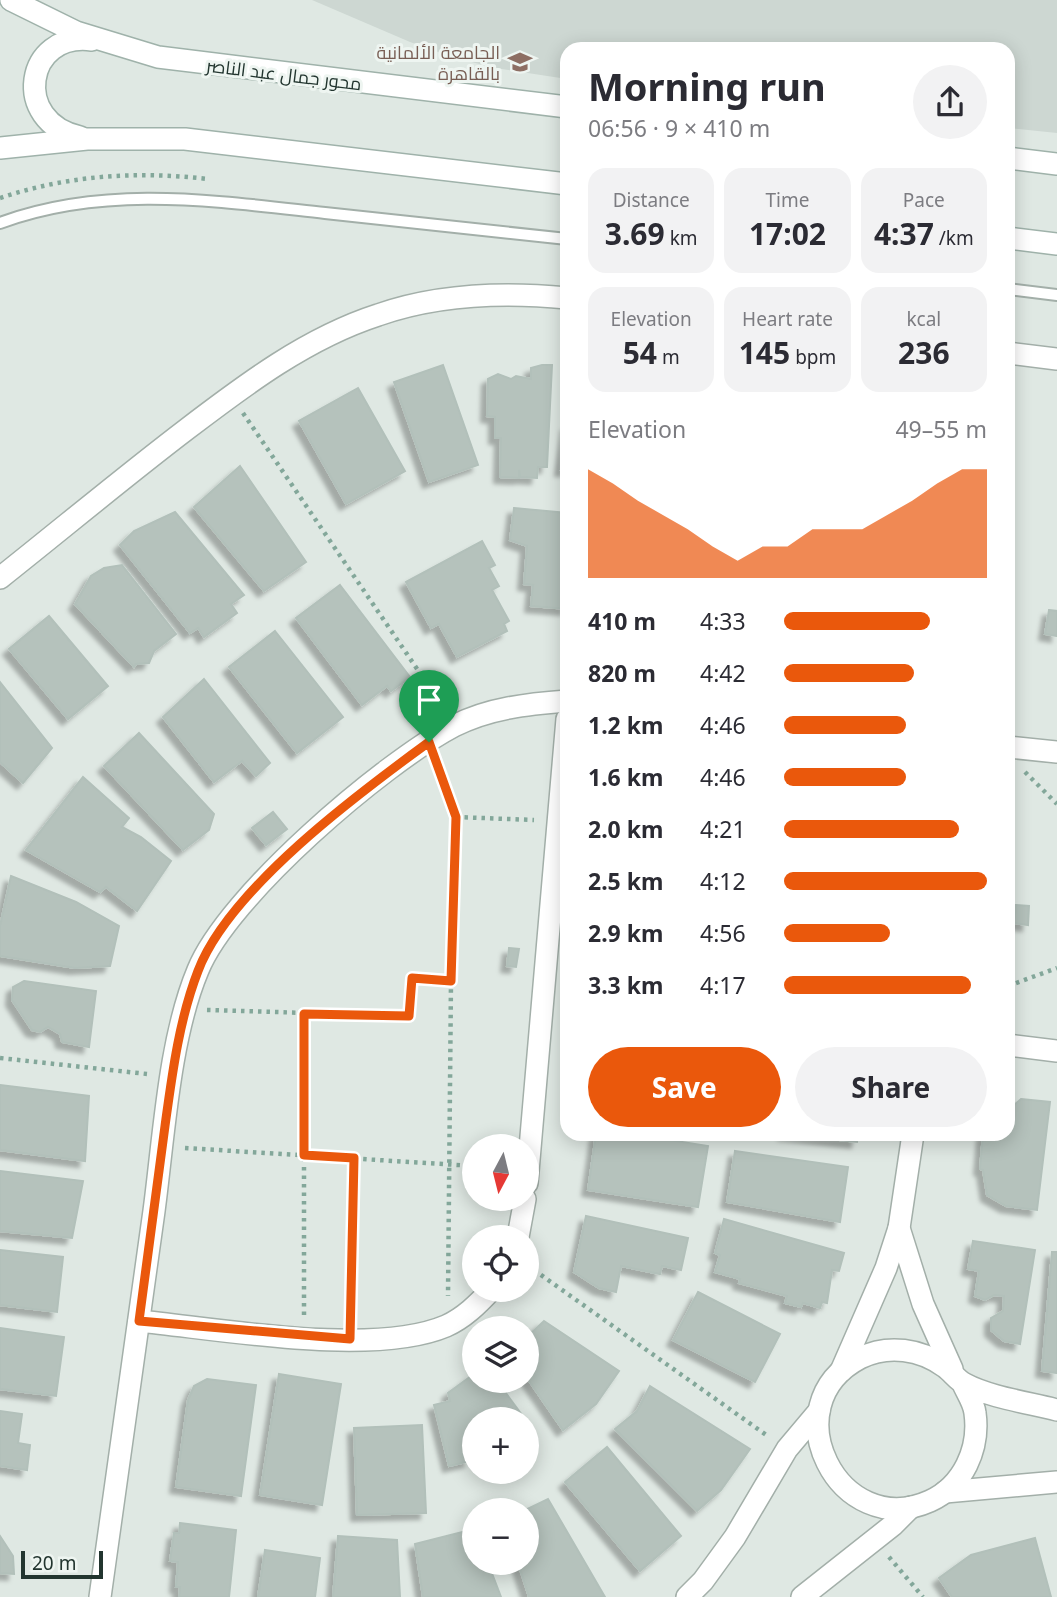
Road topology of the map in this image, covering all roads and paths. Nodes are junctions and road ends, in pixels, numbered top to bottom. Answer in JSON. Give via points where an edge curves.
{"nodes":[{"id":1,"x":10,"y":0,"type":"edge"},
{"id":2,"x":101,"y":41,"type":"junction"},
{"id":3,"x":560,"y":106,"type":"edge"},
{"id":4,"x":87,"y":139,"type":"junction"},
{"id":5,"x":0,"y":148,"type":"edge"},
{"id":6,"x":1015,"y":159,"type":"edge"},
{"id":7,"x":1057,"y":164,"type":"edge"},
{"id":8,"x":560,"y":183,"type":"edge"},
{"id":9,"x":0,"y":223,"type":"edge"},
{"id":10,"x":560,"y":238,"type":"edge"},
{"id":11,"x":1015,"y":239,"type":"edge"},
{"id":12,"x":1057,"y":244,"type":"edge"},
{"id":13,"x":1015,"y":290,"type":"edge"},
{"id":14,"x":1057,"y":295,"type":"edge"},
{"id":15,"x":560,"y":298,"type":"edge"},
{"id":16,"x":1015,"y":354,"type":"edge"},
{"id":17,"x":1057,"y":359,"type":"edge"},
{"id":18,"x":231,"y":395,"type":"junction"},
{"id":19,"x":0,"y":578,"type":"edge"},
{"id":20,"x":560,"y":702,"type":"edge"},
{"id":21,"x":455,"y":725,"type":"junction"},
{"id":22,"x":429,"y":742,"type":"junction"},
{"id":23,"x":1057,"y":752,"type":"edge"},
{"id":24,"x":1015,"y":756,"type":"edge"},
{"id":25,"x":1015,"y":758,"type":"edge"},
{"id":26,"x":1057,"y":804,"type":"edge"},
{"id":27,"x":560,"y":808,"type":"edge"},
{"id":28,"x":456,"y":817,"type":"junction"},
{"id":29,"x":559,"y":821,"type":"junction"},
{"id":30,"x":1057,"y":968,"type":"edge"},
{"id":31,"x":451,"y":981,"type":"junction"},
{"id":32,"x":1015,"y":983,"type":"edge"},
{"id":33,"x":186,"y":1009,"type":"junction"},
{"id":34,"x":304,"y":1014,"type":"junction"},
{"id":35,"x":1015,"y":1046,"type":"edge"},
{"id":36,"x":1057,"y":1051,"type":"edge"},
{"id":37,"x":0,"y":1058,"type":"edge"},
{"id":38,"x":172,"y":1077,"type":"junction"},
{"id":39,"x":531,"y":1134,"type":"edge"},
{"id":40,"x":912,"y":1141,"type":"edge"},
{"id":41,"x":162,"y":1146,"type":"junction"},
{"id":42,"x":304,"y":1155,"type":"junction"},
{"id":43,"x":354,"y":1158,"type":"junction"},
{"id":44,"x":450,"y":1163,"type":"junction"},
{"id":45,"x":462,"y":1164,"type":"edge"},
{"id":46,"x":899,"y":1228,"type":"junction"},
{"id":47,"x":539,"y":1274,"type":"edge"},
{"id":48,"x":480,"y":1302,"type":"edge"},
{"id":49,"x":139,"y":1321,"type":"junction"},
{"id":50,"x":448,"y":1325,"type":"junction"},
{"id":51,"x":304,"y":1336,"type":"junction"},
{"id":52,"x":350,"y":1339,"type":"junction"},
{"id":53,"x":840,"y":1373,"type":"junction"},
{"id":54,"x":959,"y":1379,"type":"junction"},
{"id":55,"x":1057,"y":1410,"type":"edge"},
{"id":56,"x":819,"y":1411,"type":"junction"},
{"id":57,"x":787,"y":1450,"type":"junction"},
{"id":58,"x":1057,"y":1482,"type":"edge"},
{"id":59,"x":945,"y":1492,"type":"junction"},
{"id":60,"x":911,"y":1507,"type":"junction"},
{"id":61,"x":875,"y":1540,"type":"junction"},
{"id":62,"x":100,"y":1597,"type":"edge"},
{"id":63,"x":687,"y":1597,"type":"edge"},
{"id":64,"x":802,"y":1597,"type":"edge"},
{"id":65,"x":923,"y":1597,"type":"edge"}],
"edges":[{"from":1,"to":2,"type":"street","name":"محور جمال عبد الناصر"},
{"from":2,"to":3,"type":"street","name":"محور جمال عبد الناصر","via":[[200,64]]},
{"from":2,"to":4,"type":"street","via":[[62,44],[43,60],[34,82],[43,116],[62,131]]},
{"from":4,"to":5,"type":"street"},
{"from":4,"to":8,"type":"street","via":[[234,143]]},
{"from":6,"to":7,"type":"street"},
{"from":9,"to":10,"type":"lane","via":[[61,205],[102,199],[182,199]]},
{"from":11,"to":12,"type":"street"},
{"from":13,"to":14,"type":"lane"},
{"from":15,"to":18,"type":"street","via":[[492,295],[433,301],[379,314],[334,332]]},
{"from":16,"to":17,"type":"street"},
{"from":18,"to":19,"type":"street"},
{"from":18,"to":21,"type":"path"},
{"from":20,"to":21,"type":"street","via":[[499,709]]},
{"from":21,"to":22,"type":"street"},
{"from":22,"to":28,"type":"path"},
{"from":22,"to":33,"type":"street","via":[[353,798],[237,910],[198,970]]},
{"from":23,"to":24,"type":"street"},
{"from":25,"to":26,"type":"path"},
{"from":27,"to":29,"type":"street"},
{"from":28,"to":29,"type":"path"},
{"from":28,"to":31,"type":"path"},
{"from":29,"to":39,"type":"street"},
{"from":30,"to":32,"type":"path"},
{"from":31,"to":34,"type":"path","via":[[412,978],[409,1016]]},
{"from":31,"to":44,"type":"path"},
{"from":33,"to":34,"type":"path"},
{"from":33,"to":38,"type":"street"},
{"from":34,"to":42,"type":"path"},
{"from":35,"to":36,"type":"street"},
{"from":37,"to":38,"type":"path"},
{"from":38,"to":41,"type":"street"},
{"from":40,"to":46,"type":"street"},
{"from":41,"to":42,"type":"path"},
{"from":41,"to":49,"type":"street"},
{"from":42,"to":43,"type":"path"},
{"from":42,"to":51,"type":"path"},
{"from":43,"to":44,"type":"path"},
{"from":43,"to":52,"type":"path"},
{"from":44,"to":45,"type":"path"},
{"from":44,"to":50,"type":"path"},
{"from":46,"to":53,"type":"street"},
{"from":46,"to":54,"type":"street","via":[[923,1304]]},
{"from":47,"to":57,"type":"path"},
{"from":48,"to":50,"type":"street"},
{"from":49,"to":51,"type":"street"},
{"from":49,"to":62,"type":"street"},
{"from":50,"to":52,"type":"street","via":[[390,1339]]},
{"from":51,"to":52,"type":"street"},
{"from":53,"to":54,"type":"street","via":[[860,1358],[884,1350],[910,1350],[934,1359]]},
{"from":53,"to":56,"type":"street"},
{"from":54,"to":55,"type":"street"},
{"from":54,"to":59,"type":"street","via":[[975,1412],[976,1442],[965,1469]]},
{"from":56,"to":57,"type":"street"},
{"from":56,"to":60,"type":"street","via":[[817,1437],[824,1462],[839,1483],[860,1499],[884,1507]]},
{"from":57,"to":63,"type":"street","via":[[735,1537]]},
{"from":58,"to":59,"type":"street"},
{"from":59,"to":60,"type":"street"},
{"from":60,"to":61,"type":"street"},
{"from":61,"to":64,"type":"street"},
{"from":61,"to":65,"type":"path"}]}
